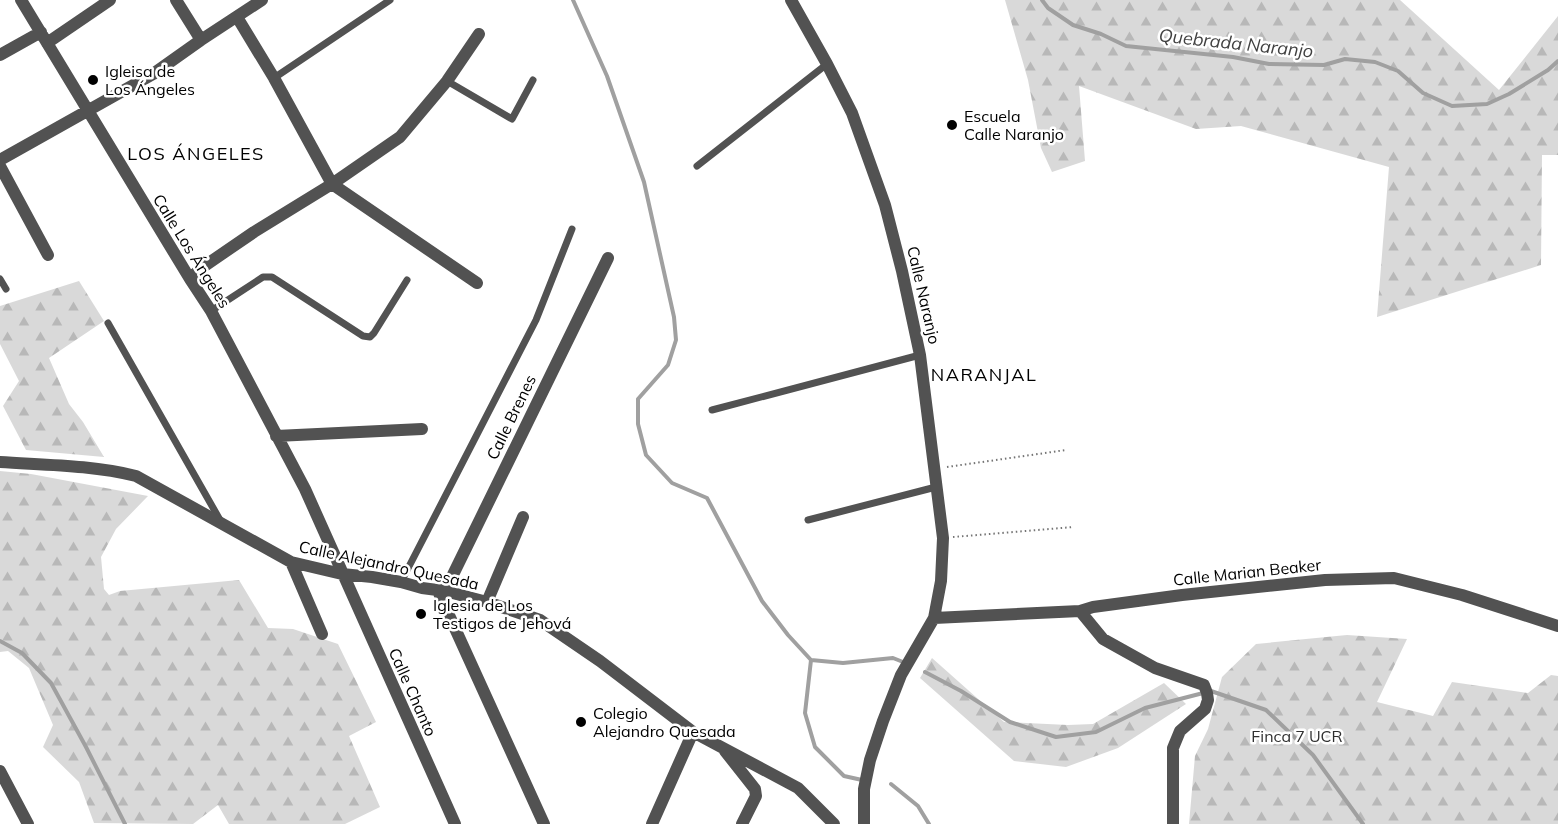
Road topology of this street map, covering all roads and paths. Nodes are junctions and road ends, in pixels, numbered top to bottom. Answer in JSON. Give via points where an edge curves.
{"nodes":[{"id":1,"x":21,"y":0,"type":"edge"},
{"id":2,"x":110,"y":0,"type":"edge"},
{"id":3,"x":176,"y":0,"type":"edge"},
{"id":4,"x":262,"y":0,"type":"edge"},
{"id":5,"x":390,"y":0,"type":"edge"},
{"id":6,"x":791,"y":0,"type":"edge"},
{"id":7,"x":237,"y":16,"type":"junction"},
{"id":8,"x":478,"y":34,"type":"dead end"},
{"id":9,"x":44,"y":37,"type":"junction"},
{"id":10,"x":201,"y":40,"type":"junction"},
{"id":11,"x":0,"y":55,"type":"edge"},
{"id":12,"x":827,"y":64,"type":"junction"},
{"id":13,"x":274,"y":78,"type":"junction"},
{"id":14,"x":533,"y":80,"type":"dead end"},
{"id":15,"x":447,"y":81,"type":"junction"},
{"id":16,"x":88,"y":111,"type":"junction"},
{"id":17,"x":0,"y":160,"type":"edge"},
{"id":18,"x":0,"y":166,"type":"edge"},
{"id":19,"x":697,"y":166,"type":"dead end"},
{"id":20,"x":332,"y":184,"type":"junction"},
{"id":21,"x":572,"y":229,"type":"dead end"},
{"id":22,"x":48,"y":255,"type":"dead end"},
{"id":23,"x":608,"y":258,"type":"dead end"},
{"id":24,"x":0,"y":279,"type":"edge"},
{"id":25,"x":190,"y":279,"type":"junction"},
{"id":26,"x":406,"y":280,"type":"dead end"},
{"id":27,"x":477,"y":283,"type":"dead end"},
{"id":28,"x":6,"y":289,"type":"dead end"},
{"id":29,"x":211,"y":311,"type":"junction"},
{"id":30,"x":108,"y":323,"type":"dead end"},
{"id":31,"x":920,"y":355,"type":"junction"},
{"id":32,"x":712,"y":410,"type":"dead end"},
{"id":33,"x":422,"y":429,"type":"dead end"},
{"id":34,"x":276,"y":436,"type":"junction"},
{"id":35,"x":1066,"y":450,"type":"dead end"},
{"id":36,"x":0,"y":462,"type":"edge"},
{"id":37,"x":934,"y":469,"type":"junction"},
{"id":38,"x":936,"y":487,"type":"junction"},
{"id":39,"x":523,"y":518,"type":"dead end"},
{"id":40,"x":808,"y":520,"type":"dead end"},
{"id":41,"x":222,"y":525,"type":"junction"},
{"id":42,"x":1073,"y":528,"type":"dead end"},
{"id":43,"x":943,"y":538,"type":"junction"},
{"id":44,"x":291,"y":562,"type":"junction"},
{"id":45,"x":342,"y":574,"type":"junction"},
{"id":46,"x":401,"y":582,"type":"junction"},
{"id":47,"x":441,"y":591,"type":"junction"},
{"id":48,"x":487,"y":602,"type":"junction"},
{"id":49,"x":1080,"y":611,"type":"junction"},
{"id":50,"x":934,"y":618,"type":"junction"},
{"id":51,"x":1558,"y":626,"type":"edge"},
{"id":52,"x":322,"y":634,"type":"dead end"},
{"id":53,"x":693,"y":732,"type":"junction"},
{"id":54,"x":722,"y":747,"type":"junction"},
{"id":55,"x":0,"y":771,"type":"edge"},
{"id":56,"x":28,"y":824,"type":"edge"},
{"id":57,"x":455,"y":824,"type":"edge"},
{"id":58,"x":544,"y":824,"type":"edge"},
{"id":59,"x":652,"y":824,"type":"edge"},
{"id":60,"x":742,"y":824,"type":"edge"},
{"id":61,"x":834,"y":824,"type":"edge"},
{"id":62,"x":864,"y":824,"type":"edge"},
{"id":63,"x":1173,"y":824,"type":"edge"}],
"edges":[{"from":1,"to":9,"type":"street","name":"Calle Los Ángeles"},
{"from":2,"to":9,"type":"street"},
{"from":3,"to":10,"type":"street"},
{"from":4,"to":7,"type":"street"},
{"from":5,"to":13,"type":"lane"},
{"from":6,"to":12,"type":"street","name":"Calle Naranjo"},
{"from":7,"to":10,"type":"street"},
{"from":7,"to":13,"type":"street"},
{"from":8,"to":15,"type":"street"},
{"from":9,"to":11,"type":"street"},
{"from":9,"to":16,"type":"street","name":"Calle Los Ángeles"},
{"from":10,"to":16,"type":"street","via":[[153,74]]},
{"from":12,"to":19,"type":"lane"},
{"from":12,"to":31,"type":"street","name":"Calle Naranjo","via":[[852,113],[885,205]]},
{"from":13,"to":20,"type":"street"},
{"from":14,"to":15,"type":"lane","via":[[512,120]]},
{"from":15,"to":20,"type":"street","via":[[400,137]]},
{"from":16,"to":17,"type":"street"},
{"from":16,"to":25,"type":"street","name":"Calle Los Ángeles"},
{"from":18,"to":22,"type":"street"},
{"from":20,"to":25,"type":"street","via":[[254,232]]},
{"from":20,"to":27,"type":"street"},
{"from":21,"to":46,"type":"lane","via":[[536,320]]},
{"from":23,"to":47,"type":"street","name":"Calle Brenes"},
{"from":24,"to":28,"type":"lane"},
{"from":25,"to":29,"type":"street","name":"Calle Los Ángeles"},
{"from":26,"to":29,"type":"lane","via":[[370,337],[272,277],[263,277]]},
{"from":29,"to":34,"type":"street","name":"Calle Los Ángeles"},
{"from":30,"to":41,"type":"lane"},
{"from":31,"to":32,"type":"lane"},
{"from":31,"to":37,"type":"street","name":"Calle Naranjo"},
{"from":33,"to":34,"type":"street"},
{"from":34,"to":45,"type":"street","name":"Calle Los Ángeles","via":[[305,489]]},
{"from":35,"to":37,"type":"path"},
{"from":36,"to":41,"type":"street","name":"Calle Alejandro Quesada","via":[[74,466],[136,476]]},
{"from":37,"to":38,"type":"street","name":"Calle Naranjo"},
{"from":38,"to":40,"type":"lane"},
{"from":38,"to":43,"type":"street","name":"Calle Naranjo"},
{"from":39,"to":48,"type":"street"},
{"from":41,"to":44,"type":"street","name":"Calle Alejandro Quesada"},
{"from":42,"to":43,"type":"path"},
{"from":43,"to":50,"type":"street","name":"Calle Naranjo"},
{"from":44,"to":45,"type":"street","name":"Calle Alejandro Quesada"},
{"from":44,"to":52,"type":"street"},
{"from":45,"to":46,"type":"street","name":"Calle Alejandro Quesada"},
{"from":45,"to":57,"type":"street","name":"Calle Chanto"},
{"from":46,"to":47,"type":"street","name":"Calle Alejandro Quesada"},
{"from":47,"to":48,"type":"street","name":"Calle Alejandro Quesada"},
{"from":47,"to":58,"type":"street"},
{"from":48,"to":53,"type":"street","name":"Calle Alejandro Quesada","via":[[540,620]]},
{"from":49,"to":50,"type":"street","name":"Calle Marian Beaker"},
{"from":49,"to":51,"type":"street","name":"Calle Marian Beaker","via":[[1255,587],[1394,578]]},
{"from":49,"to":63,"type":"street","via":[[1103,639],[1155,668],[1204,685],[1208,700],[1205,709],[1180,732],[1173,748]]},
{"from":50,"to":62,"type":"street","via":[[902,675],[883,721],[864,789]]},
{"from":53,"to":54,"type":"street","name":"Calle Alejandro Quesada"},
{"from":53,"to":59,"type":"street"},
{"from":54,"to":60,"type":"street","via":[[755,789],[756,796]]},
{"from":54,"to":61,"type":"street","name":"Calle Alejandro Quesada","via":[[798,788]]},
{"from":55,"to":56,"type":"street"}]}
